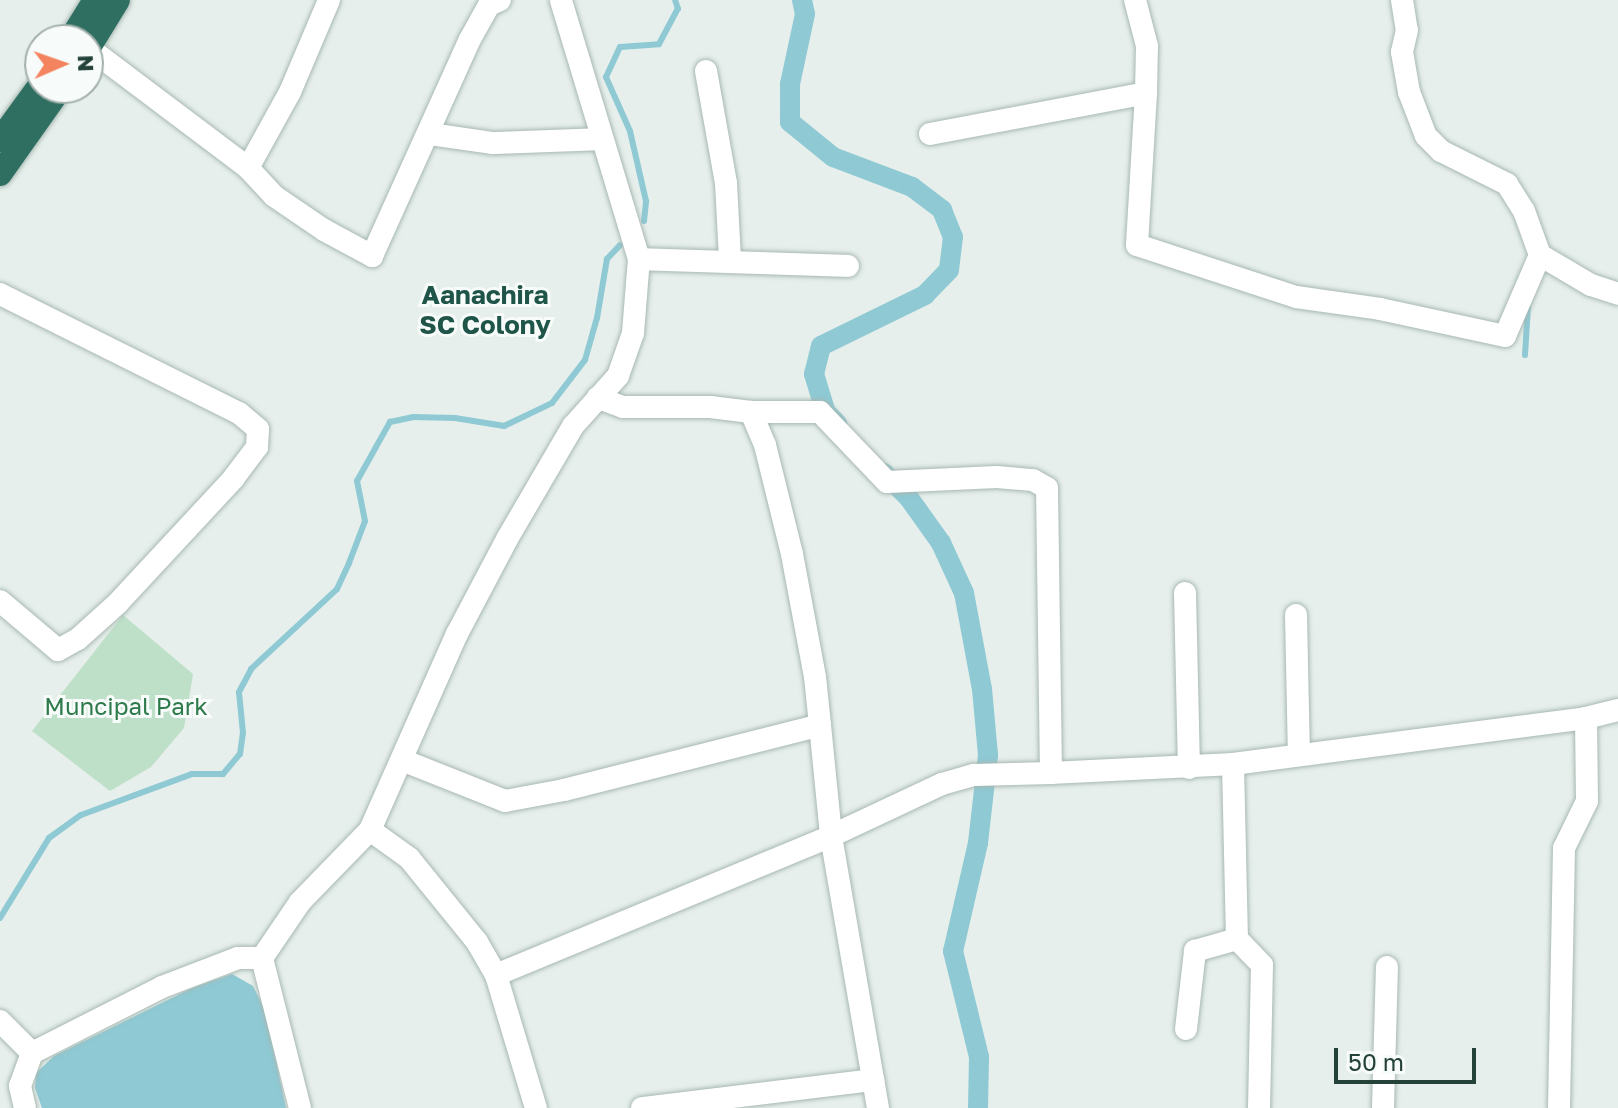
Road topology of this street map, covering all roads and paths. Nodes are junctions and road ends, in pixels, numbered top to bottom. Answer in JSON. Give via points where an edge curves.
{"nodes":[{"id":1,"x":95,"y":0,"type":"edge"},
{"id":2,"x":118,"y":0,"type":"edge"},
{"id":3,"x":329,"y":0,"type":"edge"},
{"id":4,"x":500,"y":0,"type":"edge"},
{"id":5,"x":561,"y":0,"type":"edge"},
{"id":6,"x":1135,"y":0,"type":"edge"},
{"id":7,"x":1402,"y":0,"type":"edge"},
{"id":8,"x":88,"y":24,"type":"edge"},
{"id":9,"x":99,"y":24,"type":"edge"},
{"id":10,"x":104,"y":62,"type":"edge"},
{"id":11,"x":706,"y":71,"type":"dead end"},
{"id":12,"x":1146,"y":93,"type":"junction"},
{"id":13,"x":26,"y":104,"type":"edge"},
{"id":14,"x":50,"y":104,"type":"edge"},
{"id":15,"x":430,"y":134,"type":"junction"},
{"id":16,"x":930,"y":134,"type":"dead end"},
{"id":17,"x":600,"y":139,"type":"junction"},
{"id":18,"x":0,"y":140,"type":"edge"},
{"id":19,"x":248,"y":168,"type":"junction"},
{"id":20,"x":0,"y":174,"type":"edge"},
{"id":21,"x":1540,"y":255,"type":"junction"},
{"id":22,"x":639,"y":259,"type":"junction"},
{"id":23,"x":730,"y":260,"type":"junction"},
{"id":24,"x":848,"y":266,"type":"dead end"},
{"id":25,"x":0,"y":294,"type":"edge"},
{"id":26,"x":1618,"y":294,"type":"edge"},
{"id":27,"x":598,"y":398,"type":"junction"},
{"id":28,"x":751,"y":412,"type":"junction"},
{"id":29,"x":1185,"y":593,"type":"dead end"},
{"id":30,"x":0,"y":601,"type":"edge"},
{"id":31,"x":1296,"y":615,"type":"dead end"},
{"id":32,"x":1618,"y":710,"type":"edge"},
{"id":33,"x":1586,"y":718,"type":"junction"},
{"id":34,"x":820,"y":725,"type":"junction"},
{"id":35,"x":1299,"y":755,"type":"junction"},
{"id":36,"x":402,"y":760,"type":"junction"},
{"id":37,"x":1233,"y":764,"type":"junction"},
{"id":38,"x":1189,"y":768,"type":"junction"},
{"id":39,"x":1051,"y":773,"type":"junction"},
{"id":40,"x":370,"y":830,"type":"junction"},
{"id":41,"x":831,"y":836,"type":"junction"},
{"id":42,"x":1237,"y":939,"type":"junction"},
{"id":43,"x":262,"y":958,"type":"junction"},
{"id":44,"x":1387,"y":967,"type":"dead end"},
{"id":45,"x":496,"y":975,"type":"junction"},
{"id":46,"x":0,"y":1021,"type":"edge"},
{"id":47,"x":1186,"y":1029,"type":"dead end"},
{"id":48,"x":32,"y":1053,"type":"junction"},
{"id":49,"x":873,"y":1080,"type":"junction"},
{"id":50,"x":25,"y":1108,"type":"edge"},
{"id":51,"x":300,"y":1108,"type":"edge"},
{"id":52,"x":536,"y":1108,"type":"edge"},
{"id":53,"x":642,"y":1108,"type":"edge"},
{"id":54,"x":878,"y":1108,"type":"edge"},
{"id":55,"x":1259,"y":1108,"type":"edge"},
{"id":56,"x":1383,"y":1108,"type":"edge"},
{"id":57,"x":1559,"y":1108,"type":"edge"}],
"edges":[{"from":1,"to":8,"type":"highway"},
{"from":2,"to":9,"type":"highway"},
{"from":3,"to":19,"type":"street","via":[[290,92]]},
{"from":4,"to":15,"type":"street","via":[[489,5],[469,41]]},
{"from":5,"to":17,"type":"street"},
{"from":6,"to":12,"type":"street","via":[[1147,46]]},
{"from":7,"to":21,"type":"street","via":[[1409,92],[1426,136],[1441,151],[1507,184],[1524,211]]},
{"from":10,"to":19,"type":"street"},
{"from":11,"to":23,"type":"street","via":[[726,183]]},
{"from":12,"to":16,"type":"street"},
{"from":12,"to":21,"type":"street","via":[[1137,245],[1296,297],[1505,336]]},
{"from":13,"to":18,"type":"highway"},
{"from":14,"to":20,"type":"highway"},
{"from":15,"to":17,"type":"street","via":[[493,143]]},
{"from":15,"to":19,"type":"street","via":[[372,256],[274,196]]},
{"from":17,"to":22,"type":"street","via":[[620,187]]},
{"from":21,"to":26,"type":"street","via":[[1591,285]]},
{"from":22,"to":23,"type":"street"},
{"from":22,"to":27,"type":"street","via":[[633,333],[618,376]]},
{"from":23,"to":24,"type":"street"},
{"from":25,"to":30,"type":"street","via":[[239,413],[258,429],[257,447],[234,478],[78,639],[58,650]]},
{"from":27,"to":28,"type":"street","via":[[623,407]]},
{"from":27,"to":36,"type":"street","via":[[573,426],[507,539],[457,634]]},
{"from":28,"to":34,"type":"street","via":[[765,445],[792,554]]},
{"from":28,"to":39,"type":"street","via":[[820,412],[896,481],[1042,481],[1047,488]]},
{"from":29,"to":38,"type":"street"},
{"from":31,"to":35,"type":"street"},
{"from":32,"to":33,"type":"street"},
{"from":33,"to":35,"type":"street"},
{"from":33,"to":57,"type":"street","via":[[1587,801],[1564,848]]},
{"from":34,"to":36,"type":"street","via":[[505,801]]},
{"from":34,"to":41,"type":"street"},
{"from":35,"to":37,"type":"street"},
{"from":36,"to":40,"type":"street"},
{"from":37,"to":38,"type":"street"},
{"from":37,"to":42,"type":"street"},
{"from":38,"to":39,"type":"street"},
{"from":39,"to":41,"type":"street","via":[[974,775],[942,784]]},
{"from":40,"to":43,"type":"street","via":[[300,902]]},
{"from":40,"to":45,"type":"street","via":[[409,858],[454,910]]},
{"from":41,"to":45,"type":"street"},
{"from":41,"to":49,"type":"street"},
{"from":42,"to":47,"type":"street","via":[[1195,951]]},
{"from":42,"to":55,"type":"street","via":[[1262,965]]},
{"from":43,"to":48,"type":"street","via":[[238,958],[162,987]]},
{"from":43,"to":51,"type":"street"},
{"from":44,"to":56,"type":"street"},
{"from":45,"to":52,"type":"street"},
{"from":46,"to":48,"type":"street"},
{"from":48,"to":50,"type":"street","via":[[20,1086]]},
{"from":49,"to":53,"type":"street"},
{"from":49,"to":54,"type":"street"}]}
